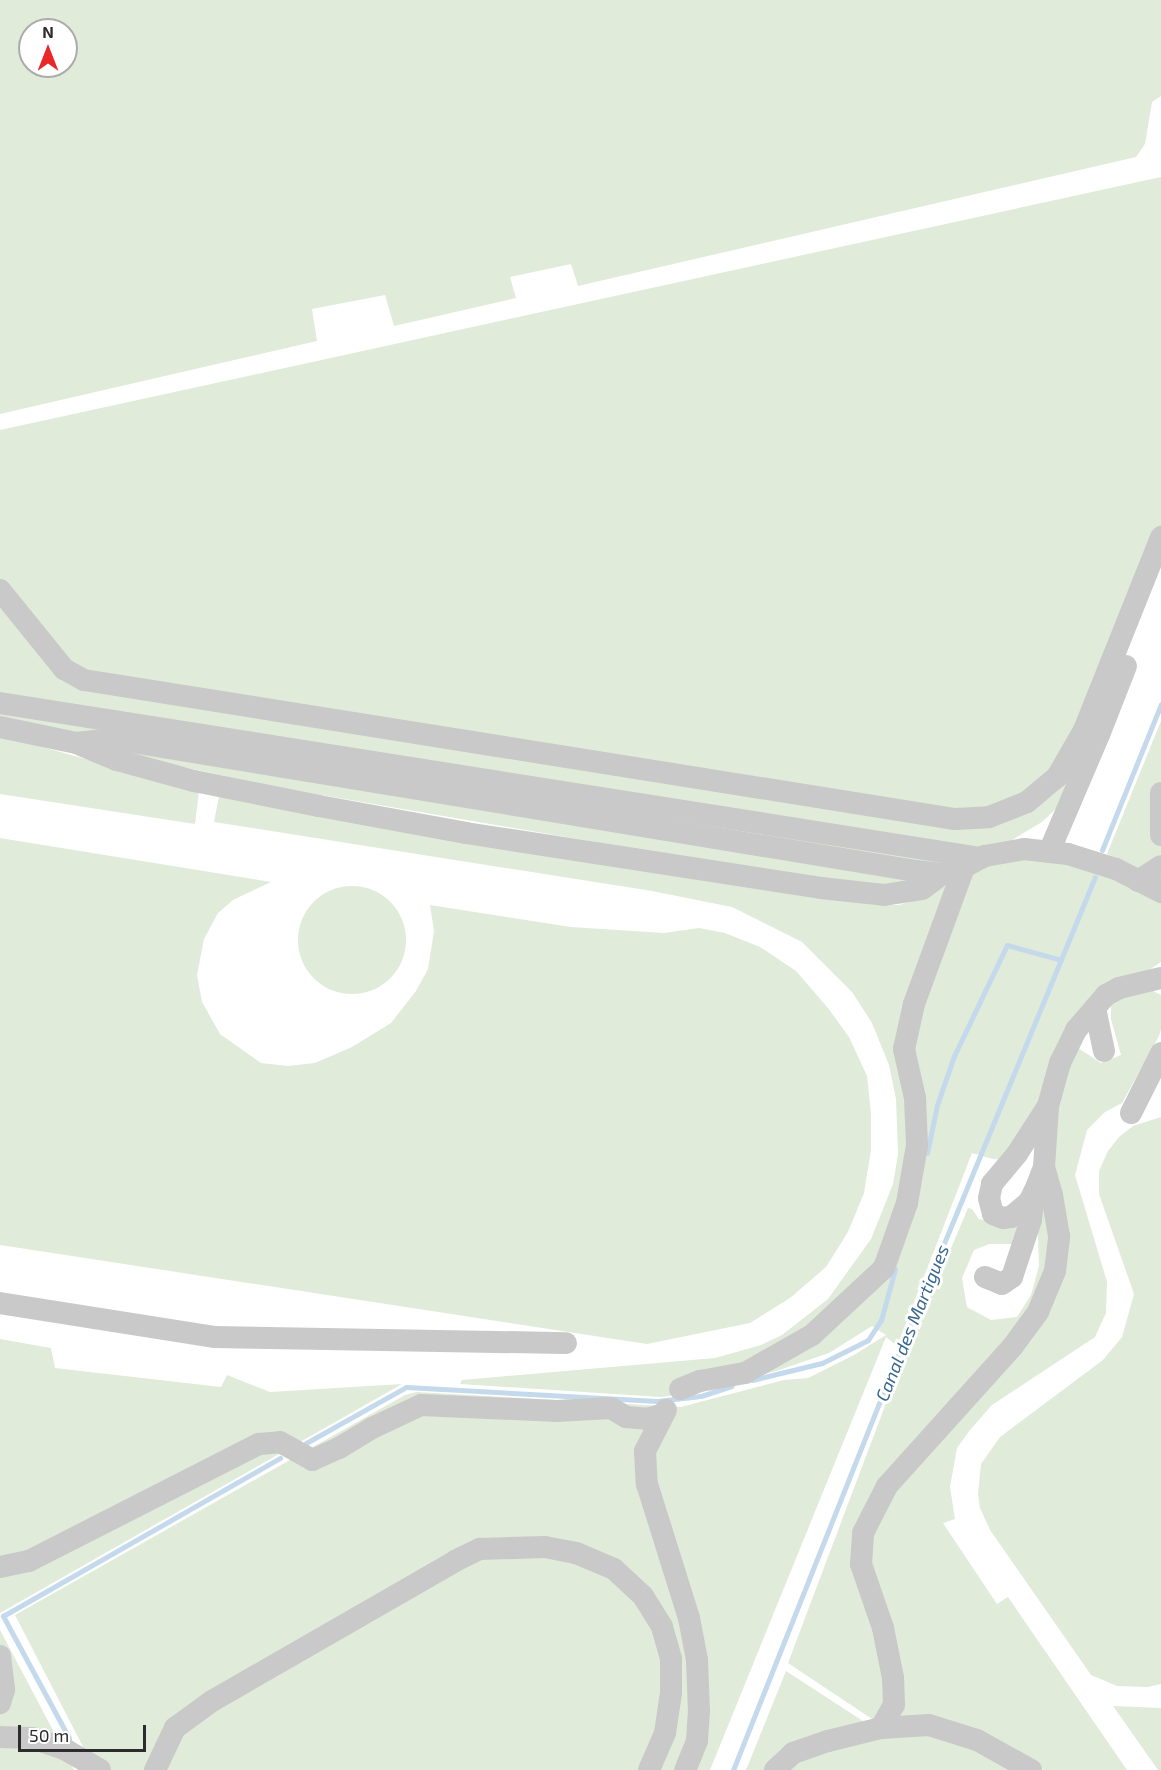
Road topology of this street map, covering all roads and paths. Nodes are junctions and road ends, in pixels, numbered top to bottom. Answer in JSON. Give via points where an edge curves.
{"nodes":[{"id":1,"x":1161,"y":537,"type":"edge"},
{"id":2,"x":1161,"y":572,"type":"edge"},
{"id":3,"x":0,"y":590,"type":"edge"},
{"id":4,"x":0,"y":703,"type":"edge"},
{"id":5,"x":0,"y":727,"type":"edge"},
{"id":6,"x":76,"y":743,"type":"junction"},
{"id":7,"x":1161,"y":793,"type":"edge"},
{"id":8,"x":1161,"y":835,"type":"edge"},
{"id":9,"x":1049,"y":852,"type":"junction"},
{"id":10,"x":963,"y":866,"type":"junction"},
{"id":11,"x":1161,"y":866,"type":"edge"},
{"id":12,"x":1138,"y":880,"type":"junction"},
{"id":13,"x":1161,"y":892,"type":"edge"},
{"id":14,"x":1161,"y":978,"type":"edge"},
{"id":15,"x":1095,"y":1008,"type":"junction"},
{"id":16,"x":1104,"y":1051,"type":"dead end"},
{"id":17,"x":1161,"y":1053,"type":"edge"},
{"id":18,"x":1048,"y":1106,"type":"junction"},
{"id":19,"x":1131,"y":1113,"type":"dead end"},
{"id":20,"x":1044,"y":1167,"type":"junction"},
{"id":21,"x":1034,"y":1192,"type":"junction"},
{"id":22,"x":985,"y":1277,"type":"dead end"},
{"id":23,"x":0,"y":1303,"type":"edge"},
{"id":24,"x":566,"y":1343,"type":"dead end"},
{"id":25,"x":680,"y":1389,"type":"dead end"},
{"id":26,"x":0,"y":1567,"type":"edge"},
{"id":27,"x":0,"y":1656,"type":"edge"},
{"id":28,"x":0,"y":1703,"type":"edge"},
{"id":29,"x":881,"y":1728,"type":"junction"},
{"id":30,"x":0,"y":1737,"type":"edge"},
{"id":31,"x":100,"y":1770,"type":"edge"},
{"id":32,"x":155,"y":1770,"type":"edge"},
{"id":33,"x":649,"y":1770,"type":"edge"},
{"id":34,"x":685,"y":1770,"type":"edge"},
{"id":35,"x":775,"y":1770,"type":"edge"},
{"id":36,"x":1031,"y":1770,"type":"edge"}],
"edges":[{"from":1,"to":3,"type":"lane","via":[[1084,730],[1057,777],[1027,802],[989,817],[955,819],[84,680],[64,669]]},
{"from":2,"to":9,"type":"lane","via":[[1100,735]]},
{"from":4,"to":10,"type":"lane"},
{"from":5,"to":6,"type":"lane"},
{"from":6,"to":10,"type":"lane","via":[[114,740]]},
{"from":6,"to":10,"type":"lane","via":[[117,760],[194,781],[308,804],[466,833],[821,888],[884,895],[922,889]]},
{"from":7,"to":8,"type":"lane"},
{"from":9,"to":10,"type":"lane","via":[[1024,849]]},
{"from":9,"to":12,"type":"lane","via":[[1116,869]]},
{"from":10,"to":25,"type":"lane","via":[[914,1004],[904,1049],[915,1098],[917,1145],[907,1203],[884,1268],[812,1335],[745,1373]]},
{"from":11,"to":12,"type":"lane"},
{"from":12,"to":13,"type":"lane"},
{"from":14,"to":15,"type":"lane","via":[[1119,987]]},
{"from":15,"to":16,"type":"lane"},
{"from":15,"to":18,"type":"lane","via":[[1068,1046]]},
{"from":17,"to":19,"type":"lane"},
{"from":18,"to":20,"type":"lane"},
{"from":18,"to":21,"type":"lane","via":[[992,1184],[989,1198],[993,1214],[1011,1216],[1029,1202]]},
{"from":20,"to":21,"type":"lane"},
{"from":20,"to":29,"type":"lane","via":[[1059,1236],[1055,1271],[1038,1312],[1013,1346],[887,1486],[863,1533],[861,1564],[893,1678],[894,1705]]},
{"from":21,"to":22,"type":"lane","via":[[1031,1220],[1012,1277],[1002,1284]]},
{"from":23,"to":24,"type":"lane","via":[[215,1337]]},
{"from":26,"to":34,"type":"lane","via":[[29,1561],[259,1444],[280,1442],[312,1460],[421,1405],[557,1411],[611,1408],[626,1416],[647,1419],[665,1412],[645,1452],[647,1485],[689,1618],[697,1660],[697,1741]]},
{"from":27,"to":28,"type":"lane","via":[[4,1690]]},
{"from":29,"to":35,"type":"lane","via":[[793,1753]]},
{"from":29,"to":36,"type":"lane","via":[[929,1725],[977,1740]]},
{"from":30,"to":31,"type":"lane","via":[[32,1738],[66,1750]]},
{"from":32,"to":33,"type":"lane","via":[[175,1728],[212,1701],[455,1561],[480,1548],[545,1547],[576,1553],[614,1569],[643,1596],[662,1627],[671,1659],[671,1693],[665,1733]]}]}
